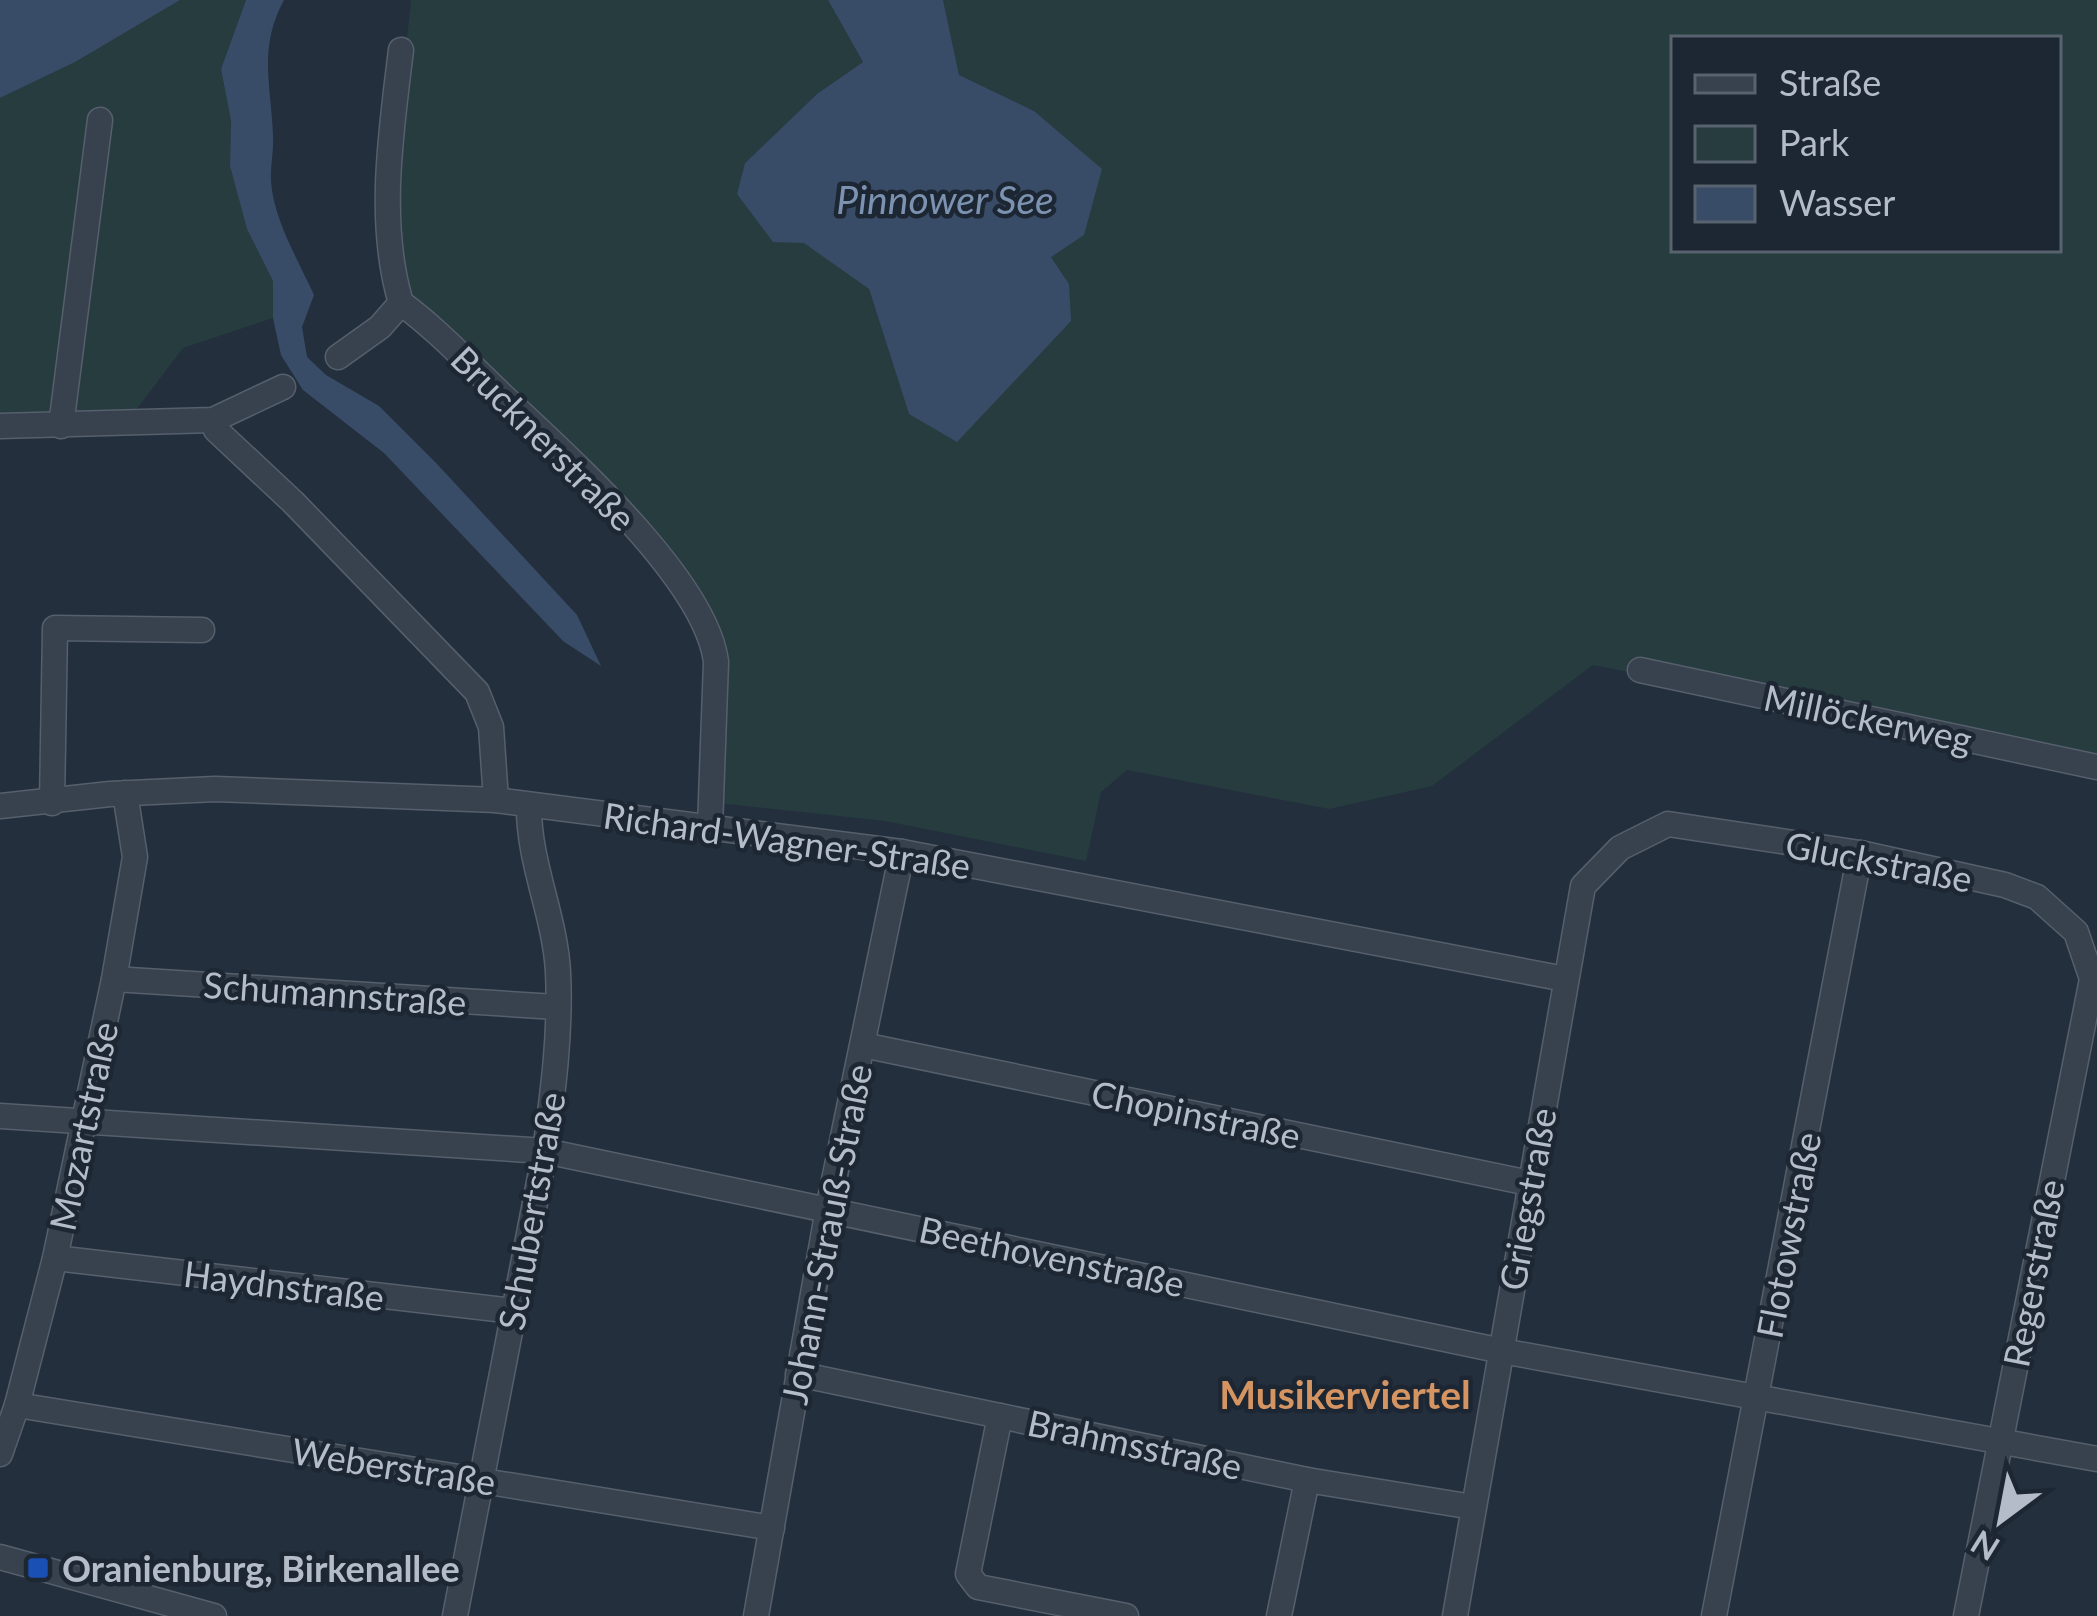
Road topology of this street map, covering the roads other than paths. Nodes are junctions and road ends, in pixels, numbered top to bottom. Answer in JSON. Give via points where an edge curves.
{"nodes":[{"id":1,"x":401,"y":50,"type":"dead end"},
{"id":2,"x":100,"y":120,"type":"dead end"},
{"id":3,"x":401,"y":303,"type":"junction"},
{"id":4,"x":338,"y":357,"type":"dead end"},
{"id":5,"x":283,"y":387,"type":"dead end"},
{"id":6,"x":213,"y":420,"type":"junction"},
{"id":7,"x":0,"y":426,"type":"edge"},
{"id":8,"x":61,"y":426,"type":"junction"},
{"id":9,"x":202,"y":630,"type":"dead end"},
{"id":10,"x":1640,"y":670,"type":"dead end"},
{"id":11,"x":2097,"y":767,"type":"edge"},
{"id":12,"x":125,"y":793,"type":"junction"},
{"id":13,"x":496,"y":800,"type":"junction"},
{"id":14,"x":52,"y":802,"type":"junction"},
{"id":15,"x":529,"y":805,"type":"junction"},
{"id":16,"x":0,"y":806,"type":"edge"},
{"id":17,"x":1668,"y":824,"type":"joint"},
{"id":18,"x":710,"y":827,"type":"junction"},
{"id":19,"x":902,"y":852,"type":"junction"},
{"id":20,"x":1860,"y":853,"type":"junction"},
{"id":21,"x":2076,"y":932,"type":"joint"},
{"id":22,"x":114,"y":979,"type":"junction"},
{"id":23,"x":1565,"y":980,"type":"junction"},
{"id":24,"x":556,"y":1007,"type":"junction"},
{"id":25,"x":863,"y":1045,"type":"junction"},
{"id":26,"x":0,"y":1116,"type":"edge"},
{"id":27,"x":85,"y":1121,"type":"junction"},
{"id":28,"x":545,"y":1151,"type":"junction"},
{"id":29,"x":1529,"y":1183,"type":"junction"},
{"id":30,"x":828,"y":1209,"type":"junction"},
{"id":31,"x":55,"y":1258,"type":"junction"},
{"id":32,"x":513,"y":1312,"type":"junction"},
{"id":33,"x":1502,"y":1352,"type":"junction"},
{"id":34,"x":798,"y":1374,"type":"junction"},
{"id":35,"x":1758,"y":1396,"type":"junction"},
{"id":36,"x":17,"y":1406,"type":"junction"},
{"id":37,"x":1000,"y":1416,"type":"junction"},
{"id":38,"x":2000,"y":1444,"type":"junction"},
{"id":39,"x":0,"y":1454,"type":"edge"},
{"id":40,"x":2097,"y":1459,"type":"edge"},
{"id":41,"x":1307,"y":1480,"type":"junction"},
{"id":42,"x":480,"y":1481,"type":"junction"},
{"id":43,"x":1473,"y":1508,"type":"junction"},
{"id":44,"x":772,"y":1528,"type":"junction"},
{"id":45,"x":0,"y":1557,"type":"edge"},
{"id":46,"x":214,"y":1616,"type":"edge"},
{"id":47,"x":455,"y":1616,"type":"edge"},
{"id":48,"x":756,"y":1616,"type":"edge"},
{"id":49,"x":1126,"y":1616,"type":"edge"},
{"id":50,"x":1279,"y":1616,"type":"edge"},
{"id":51,"x":1455,"y":1616,"type":"edge"},
{"id":52,"x":1714,"y":1616,"type":"edge"},
{"id":53,"x":1966,"y":1616,"type":"edge"}],
"edges":[{"from":1,"to":3,"type":"street","via":[[389,217]]},
{"from":2,"to":8,"type":"street"},
{"from":3,"to":4,"type":"street"},
{"from":3,"to":18,"type":"street","name":"Brucknerstraße","via":[[630,520],[710,637]]},
{"from":5,"to":6,"type":"street"},
{"from":6,"to":8,"type":"street"},
{"from":6,"to":13,"type":"street","via":[[477,692],[491,727]]},
{"from":7,"to":8,"type":"street"},
{"from":9,"to":14,"type":"street","via":[[55,628]]},
{"from":10,"to":11,"type":"street","name":"Millöckerweg"},
{"from":12,"to":13,"type":"street","name":"Richard-Wagner-Straße","via":[[289,790]]},
{"from":12,"to":14,"type":"street","name":"Richard-Wagner-Straße"},
{"from":12,"to":22,"type":"street","name":"Mozartstraße","via":[[135,857]]},
{"from":13,"to":15,"type":"street","name":"Richard-Wagner-Straße"},
{"from":14,"to":16,"type":"street","name":"Richard-Wagner-Straße"},
{"from":15,"to":18,"type":"street","name":"Richard-Wagner-Straße"},
{"from":15,"to":24,"type":"street","name":"Schubertstraße","via":[[558,970]]},
{"from":17,"to":20,"type":"street","name":"Gluckstraße"},
{"from":17,"to":23,"type":"street","name":"Griegstraße","via":[[1620,848],[1583,886]]},
{"from":18,"to":19,"type":"street","name":"Richard-Wagner-Straße"},
{"from":19,"to":23,"type":"street","name":"Richard-Wagner-Straße"},
{"from":19,"to":25,"type":"street","name":"Johann-Strauß-Straße"},
{"from":20,"to":21,"type":"street","name":"Gluckstraße","via":[[2005,885],[2037,897]]},
{"from":20,"to":35,"type":"street","name":"Flotowstraße"},
{"from":21,"to":38,"type":"street","name":"Regerstraße","via":[[2092,979]]},
{"from":22,"to":24,"type":"street","name":"Schumannstraße"},
{"from":22,"to":27,"type":"street","name":"Mozartstraße"},
{"from":23,"to":29,"type":"street","name":"Griegstraße"},
{"from":24,"to":28,"type":"street","name":"Schubertstraße"},
{"from":25,"to":29,"type":"street","name":"Chopinstraße"},
{"from":25,"to":30,"type":"street","name":"Johann-Strauß-Straße"},
{"from":26,"to":27,"type":"street","name":"Beethovenstraße"},
{"from":27,"to":28,"type":"street","name":"Beethovenstraße"},
{"from":27,"to":31,"type":"street","name":"Mozartstraße"},
{"from":28,"to":30,"type":"street","name":"Beethovenstraße"},
{"from":28,"to":32,"type":"street","name":"Schubertstraße"},
{"from":29,"to":33,"type":"street","name":"Griegstraße"},
{"from":30,"to":33,"type":"street","name":"Beethovenstraße"},
{"from":30,"to":34,"type":"street","name":"Johann-Strauß-Straße"},
{"from":31,"to":32,"type":"street","name":"Haydnstraße"},
{"from":31,"to":36,"type":"street","name":"Mozartstraße"},
{"from":32,"to":42,"type":"street","name":"Schubertstraße"},
{"from":33,"to":35,"type":"street","name":"Beethovenstraße"},
{"from":33,"to":43,"type":"street","name":"Griegstraße"},
{"from":34,"to":37,"type":"street","name":"Brahmsstraße"},
{"from":34,"to":44,"type":"street","name":"Johann-Strauß-Straße"},
{"from":35,"to":38,"type":"street","name":"Beethovenstraße"},
{"from":35,"to":52,"type":"street","name":"Flotowstraße"},
{"from":36,"to":39,"type":"street","name":"Mozartstraße"},
{"from":36,"to":42,"type":"street","name":"Weberstraße"},
{"from":37,"to":41,"type":"street","name":"Brahmsstraße"},
{"from":37,"to":49,"type":"street","via":[[968,1574],[978,1587]]},
{"from":38,"to":40,"type":"street","name":"Beethovenstraße"},
{"from":38,"to":53,"type":"street","name":"Regerstraße"},
{"from":41,"to":43,"type":"street","name":"Brahmsstraße"},
{"from":41,"to":50,"type":"street"},
{"from":42,"to":44,"type":"street","name":"Weberstraße"},
{"from":42,"to":47,"type":"street","name":"Schubertstraße"},
{"from":43,"to":51,"type":"street","name":"Griegstraße"},
{"from":44,"to":48,"type":"street","name":"Johann-Strauß-Straße"},
{"from":45,"to":46,"type":"street"}]}
